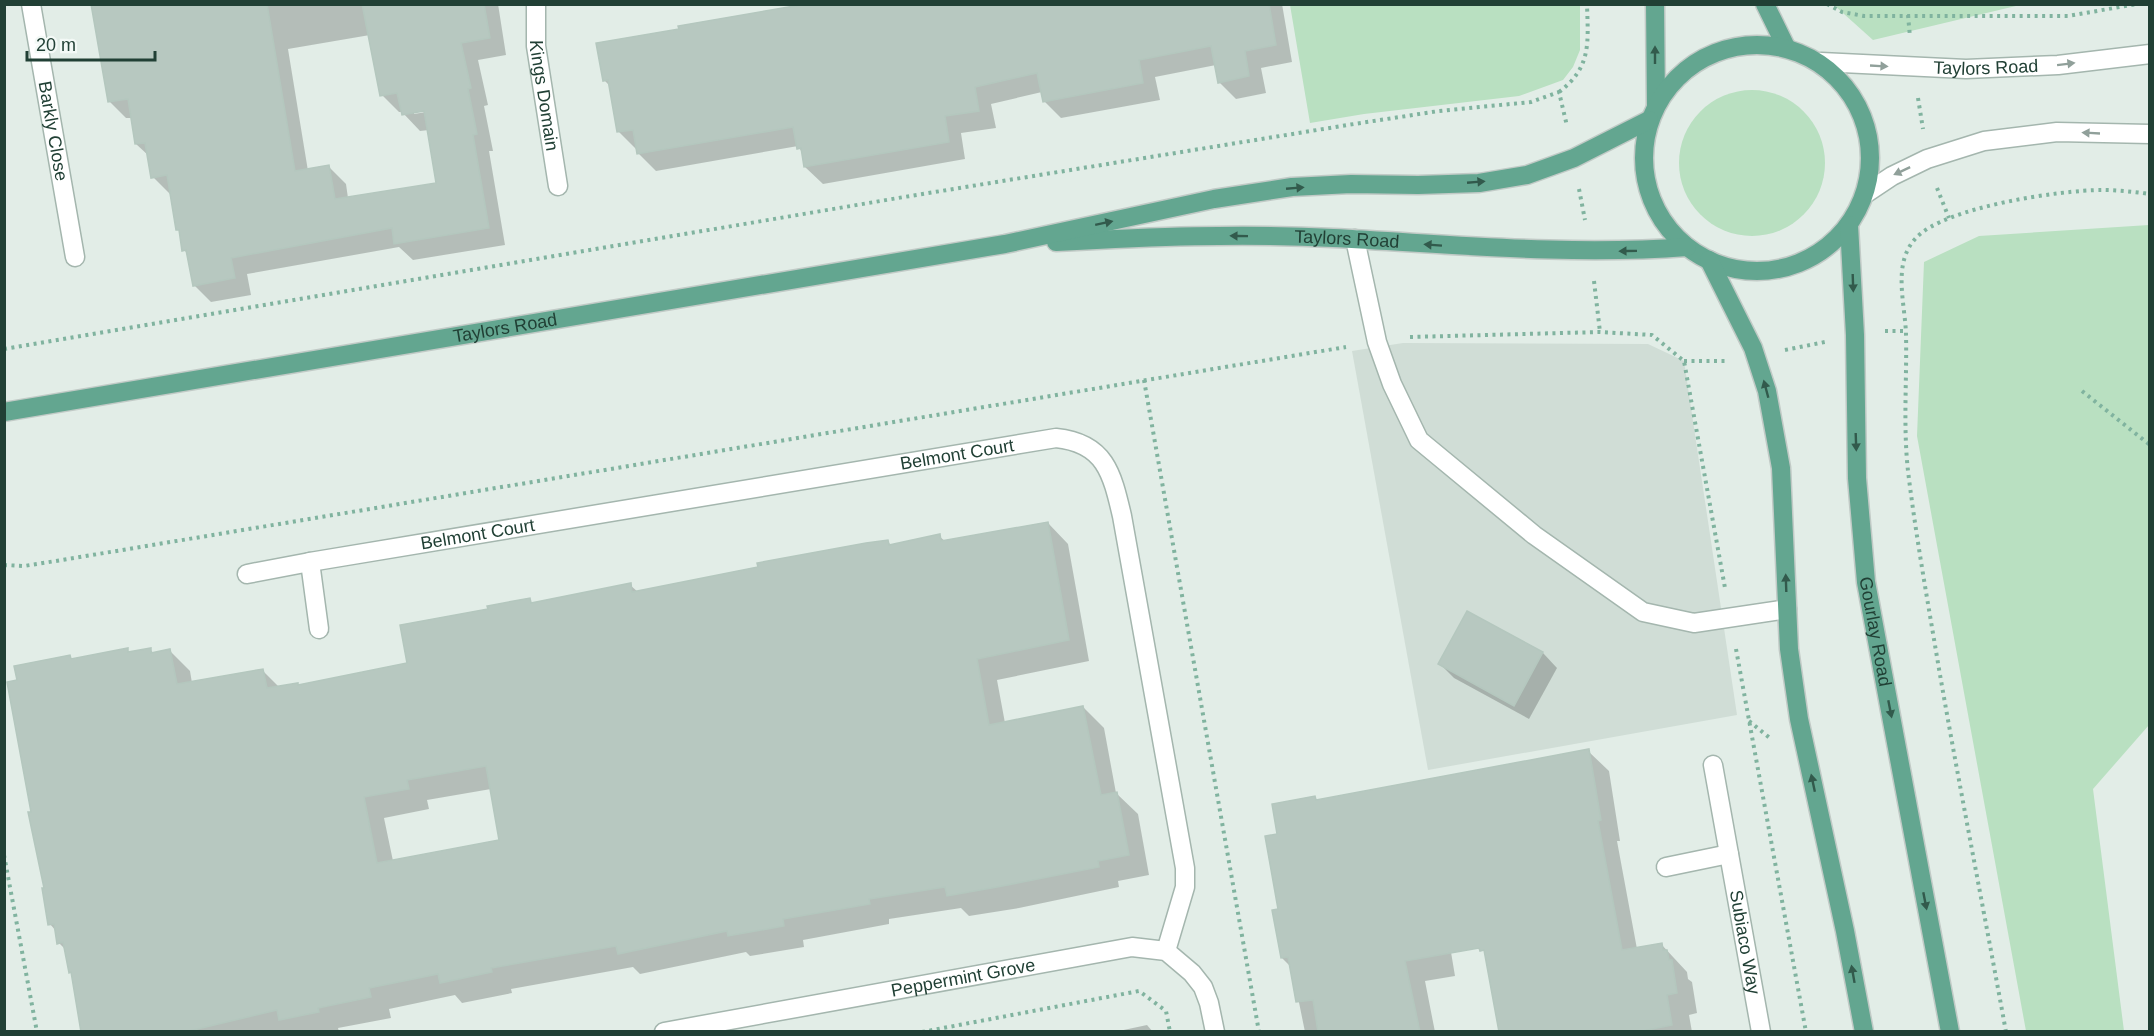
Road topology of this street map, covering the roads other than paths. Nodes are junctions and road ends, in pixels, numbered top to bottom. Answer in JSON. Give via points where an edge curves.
{"nodes":[{"id":1,"x":31,"y":4,"type":"edge"},
{"id":2,"x":537,"y":4,"type":"edge"},
{"id":3,"x":1655,"y":4,"type":"edge"},
{"id":4,"x":1765,"y":4,"type":"edge"},
{"id":5,"x":1786,"y":47,"type":"junction"},
{"id":6,"x":2150,"y":54,"type":"edge"},
{"id":7,"x":1821,"y":62,"type":"junction"},
{"id":8,"x":1652,"y":112,"type":"junction"},
{"id":9,"x":2150,"y":134,"type":"edge"},
{"id":10,"x":558,"y":186,"type":"dead end"},
{"id":11,"x":1866,"y":194,"type":"junction"},
{"id":12,"x":1849,"y":225,"type":"junction"},
{"id":13,"x":1355,"y":239,"type":"junction"},
{"id":14,"x":1005,"y":244,"type":"junction"},
{"id":15,"x":1687,"y":247,"type":"junction"},
{"id":16,"x":75,"y":257,"type":"dead end"},
{"id":17,"x":1708,"y":260,"type":"junction"},
{"id":18,"x":4,"y":412,"type":"edge"},
{"id":19,"x":310,"y":562,"type":"junction"},
{"id":20,"x":247,"y":574,"type":"dead end"},
{"id":21,"x":1787,"y":609,"type":"junction"},
{"id":22,"x":319,"y":629,"type":"dead end"},
{"id":23,"x":1713,"y":765,"type":"dead end"},
{"id":24,"x":1729,"y":854,"type":"junction"},
{"id":25,"x":1666,"y":867,"type":"dead end"},
{"id":26,"x":1166,"y":951,"type":"junction"},
{"id":27,"x":664,"y":1032,"type":"edge"},
{"id":28,"x":1215,"y":1032,"type":"edge"},
{"id":29,"x":1761,"y":1032,"type":"edge"},
{"id":30,"x":1864,"y":1032,"type":"edge"},
{"id":31,"x":1950,"y":1032,"type":"edge"}],
"edges":[{"from":1,"to":16,"type":"street","name":"Barkly Close"},
{"from":2,"to":10,"type":"street","name":"Kings Domain","via":[[536,46]]},
{"from":8,"to":3,"type":"main road","one_way":true},
{"from":4,"to":5,"type":"main road"},
{"from":5,"to":7,"type":"main road"},
{"from":5,"to":8,"type":"main road","via":[[1748,44],[1711,54],[1679,74]]},
{"from":7,"to":6,"type":"street","name":"Taylors Road","one_way":true,"via":[[1966,69],[2058,65]]},
{"from":7,"to":11,"type":"main road","via":[[1848,88],[1866,121],[1872,158]]},
{"from":14,"to":8,"type":"main road","name":"Taylors Road","one_way":true,"via":[[1214,199],[1292,188],[1479,183],[1527,175],[1574,158]]},
{"from":8,"to":15,"type":"main road","via":[[1643,147],[1644,176],[1652,203],[1667,227]]},
{"from":9,"to":11,"type":"street","one_way":true,"via":[[2057,132],[1984,141],[1927,159]]},
{"from":11,"to":12,"type":"main road"},
{"from":12,"to":17,"type":"main road","via":[[1827,247],[1800,263],[1770,271],[1738,270]]},
{"from":12,"to":31,"type":"main road","name":"Gourlay Road","one_way":true,"via":[[1857,478],[1866,582]]},
{"from":13,"to":14,"type":"main road","name":"Taylors Road","one_way":true,"via":[[1233,235]]},
{"from":15,"to":13,"type":"main road","name":"Taylors Road","one_way":true,"via":[[1591,252]]},
{"from":13,"to":21,"type":"street","via":[[1377,342],[1419,440],[1534,536],[1643,612],[1694,623]]},
{"from":14,"to":18,"type":"main road","name":"Taylors Road"},
{"from":15,"to":17,"type":"main road"},
{"from":21,"to":17,"type":"main road","one_way":true,"via":[[1781,468],[1767,391],[1753,348]]},
{"from":19,"to":20,"type":"street","name":"Belmont Court"},
{"from":19,"to":22,"type":"street"},
{"from":19,"to":26,"type":"street","name":"Belmont Court","via":[[1056,438],[1090,447],[1102,459],[1116,488],[1185,868],[1185,887]]},
{"from":30,"to":21,"type":"main road","one_way":true,"via":[[1799,719]]},
{"from":23,"to":24,"type":"street","name":"Subiaco Way"},
{"from":24,"to":25,"type":"street"},
{"from":24,"to":29,"type":"street","name":"Subiaco Way"},
{"from":26,"to":27,"type":"street","name":"Peppermint Grove","via":[[1132,947]]},
{"from":26,"to":28,"type":"street","via":[[1203,987]]}]}
